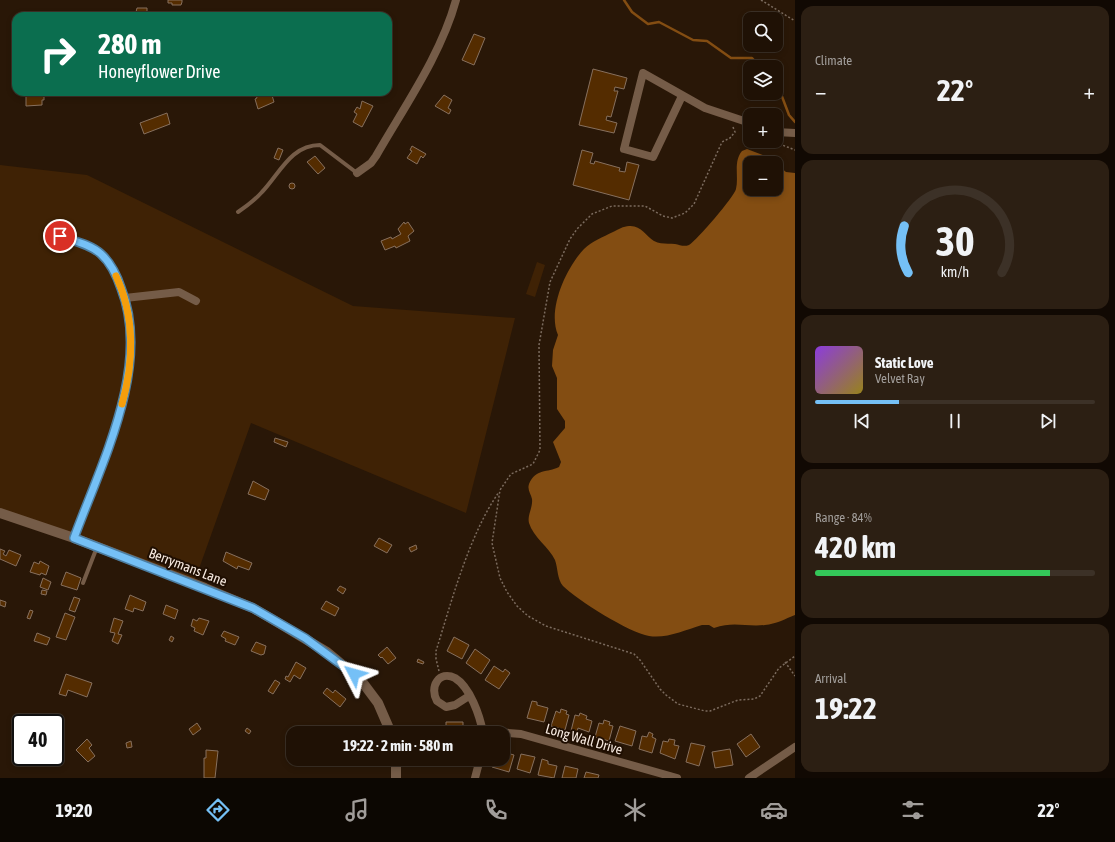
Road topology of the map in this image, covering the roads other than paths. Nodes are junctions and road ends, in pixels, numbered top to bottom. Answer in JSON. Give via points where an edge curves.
{"nodes":[{"id":1,"x":456,"y":0,"type":"edge"},
{"id":2,"x":682,"y":96,"type":"junction"},
{"id":3,"x":743,"y":121,"type":"edge"},
{"id":4,"x":783,"y":132,"type":"edge"},
{"id":5,"x":795,"y":133,"type":"edge"},
{"id":6,"x":357,"y":173,"type":"joint"},
{"id":7,"x":238,"y":212,"type":"dead end"},
{"id":8,"x":60,"y":236,"type":"dead end"},
{"id":9,"x":125,"y":298,"type":"junction"},
{"id":10,"x":196,"y":301,"type":"dead end"},
{"id":11,"x":0,"y":512,"type":"edge"},
{"id":12,"x":74,"y":538,"type":"junction"},
{"id":13,"x":97,"y":547,"type":"junction"},
{"id":14,"x":83,"y":582,"type":"dead end"},
{"id":15,"x":470,"y":696,"type":"junction"},
{"id":16,"x":388,"y":726,"type":"edge"},
{"id":17,"x":481,"y":726,"type":"edge"},
{"id":18,"x":510,"y":733,"type":"edge"},
{"id":19,"x":795,"y":747,"type":"edge"},
{"id":20,"x":396,"y":766,"type":"edge"},
{"id":21,"x":478,"y":766,"type":"edge"},
{"id":22,"x":396,"y":778,"type":"edge"},
{"id":23,"x":475,"y":778,"type":"edge"},
{"id":24,"x":677,"y":778,"type":"edge"},
{"id":25,"x":749,"y":778,"type":"edge"}],
"edges":[{"from":1,"to":6,"type":"street","via":[[443,36],[399,116],[372,163]]},
{"from":2,"to":2,"type":"street","via":[[643,73],[624,149],[653,157]]},
{"from":2,"to":3,"type":"street","via":[[705,108]]},
{"from":4,"to":5,"type":"street"},
{"from":6,"to":7,"type":"lane","via":[[320,145],[306,147],[293,154],[262,192]]},
{"from":8,"to":9,"type":"street","via":[[100,253],[113,269]]},
{"from":9,"to":10,"type":"street","via":[[179,292]]},
{"from":9,"to":12,"type":"street","via":[[131,332],[126,389]]},
{"from":11,"to":12,"type":"street","name":"Berrymans Lane"},
{"from":12,"to":13,"type":"street","name":"Berrymans Lane"},
{"from":13,"to":14,"type":"lane"},
{"from":13,"to":16,"type":"street","name":"Berrymans Lane","via":[[231,598],[305,638],[360,680],[378,703]]},
{"from":15,"to":15,"type":"street","via":[[449,676],[441,678],[433,688],[434,695],[442,704],[451,707]]},
{"from":15,"to":17,"type":"street"},
{"from":18,"to":24,"type":"street","name":"Long Wall Drive"},
{"from":19,"to":25,"type":"street"},
{"from":20,"to":22,"type":"street"},
{"from":21,"to":23,"type":"street"}]}
